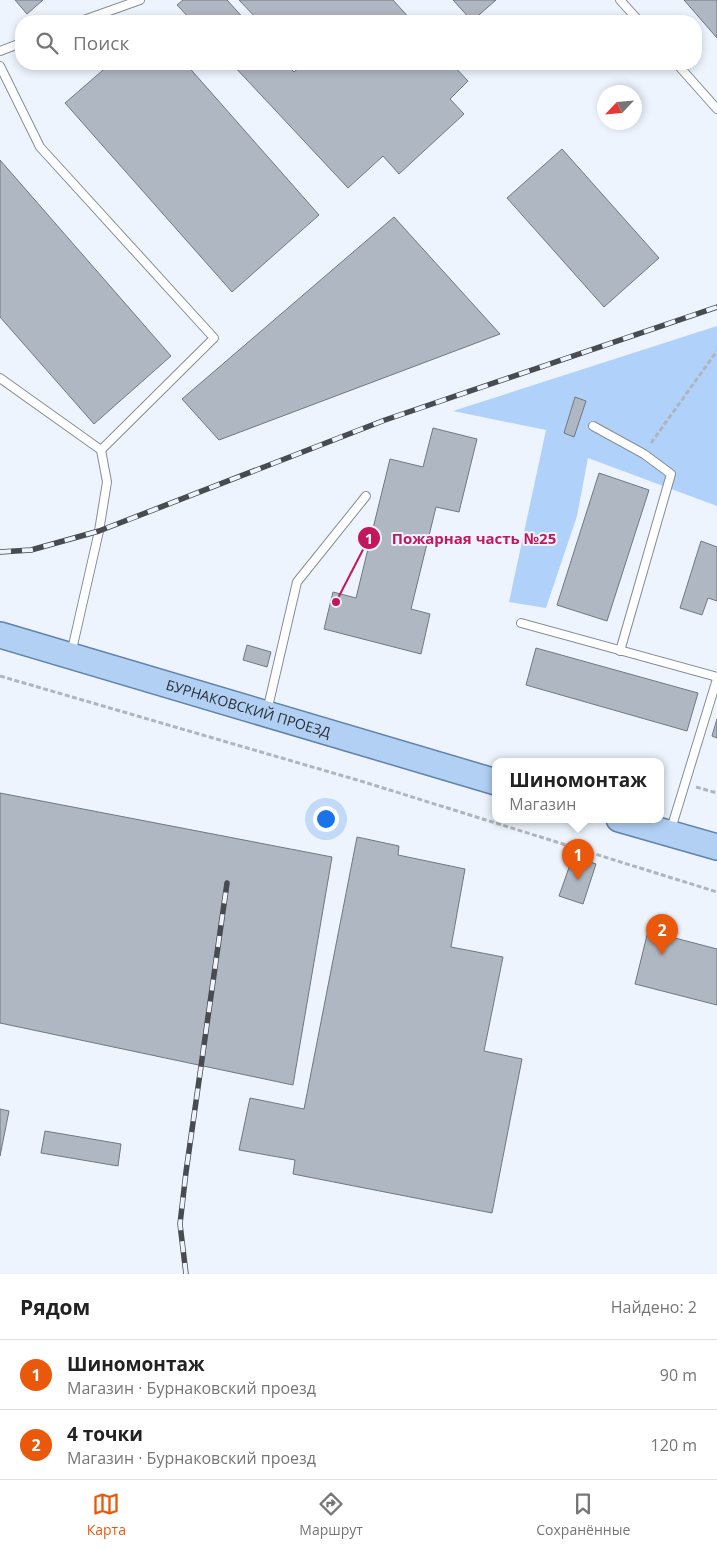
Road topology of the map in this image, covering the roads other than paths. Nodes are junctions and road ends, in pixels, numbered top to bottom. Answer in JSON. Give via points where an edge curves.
{"nodes":[{"id":1,"x":140,"y":0,"type":"edge"},
{"id":2,"x":620,"y":0,"type":"edge"},
{"id":3,"x":99,"y":15,"type":"edge"},
{"id":4,"x":634,"y":15,"type":"edge"},
{"id":5,"x":15,"y":45,"type":"edge"},
{"id":6,"x":0,"y":51,"type":"edge"},
{"id":7,"x":0,"y":66,"type":"edge"},
{"id":8,"x":682,"y":70,"type":"edge"},
{"id":9,"x":717,"y":109,"type":"edge"},
{"id":10,"x":0,"y":378,"type":"edge"},
{"id":11,"x":593,"y":426,"type":"dead end"},
{"id":12,"x":101,"y":450,"type":"junction"},
{"id":13,"x":366,"y":496,"type":"dead end"},
{"id":14,"x":521,"y":623,"type":"dead end"},
{"id":15,"x":0,"y":636,"type":"edge"},
{"id":16,"x":620,"y":651,"type":"junction"},
{"id":17,"x":71,"y":656,"type":"junction"},
{"id":18,"x":717,"y":678,"type":"edge"},
{"id":19,"x":266,"y":713,"type":"junction"},
{"id":20,"x":492,"y":781,"type":"edge"},
{"id":21,"x":633,"y":823,"type":"edge"},
{"id":22,"x":669,"y":834,"type":"junction"},
{"id":23,"x":717,"y":847,"type":"edge"}],
"edges":[{"from":1,"to":3,"type":"lane"},
{"from":2,"to":4,"type":"lane"},
{"from":5,"to":6,"type":"lane"},
{"from":7,"to":12,"type":"lane","via":[[40,147],[214,338]]},
{"from":8,"to":9,"type":"lane"},
{"from":10,"to":12,"type":"lane"},
{"from":11,"to":16,"type":"lane","via":[[644,454],[671,474]]},
{"from":12,"to":17,"type":"lane","via":[[107,482]]},
{"from":13,"to":19,"type":"lane","via":[[297,582]]},
{"from":14,"to":16,"type":"lane"},
{"from":15,"to":17,"type":"main road","name":"БУРНАКОВСКИЙ ПРОЕЗД"},
{"from":16,"to":18,"type":"lane"},
{"from":17,"to":19,"type":"main road","name":"БУРНАКОВСКИЙ ПРОЕЗД"},
{"from":18,"to":22,"type":"lane"},
{"from":19,"to":20,"type":"main road","name":"БУРНАКОВСКИЙ ПРОЕЗД"},
{"from":21,"to":22,"type":"main road"},
{"from":22,"to":23,"type":"main road"}]}
